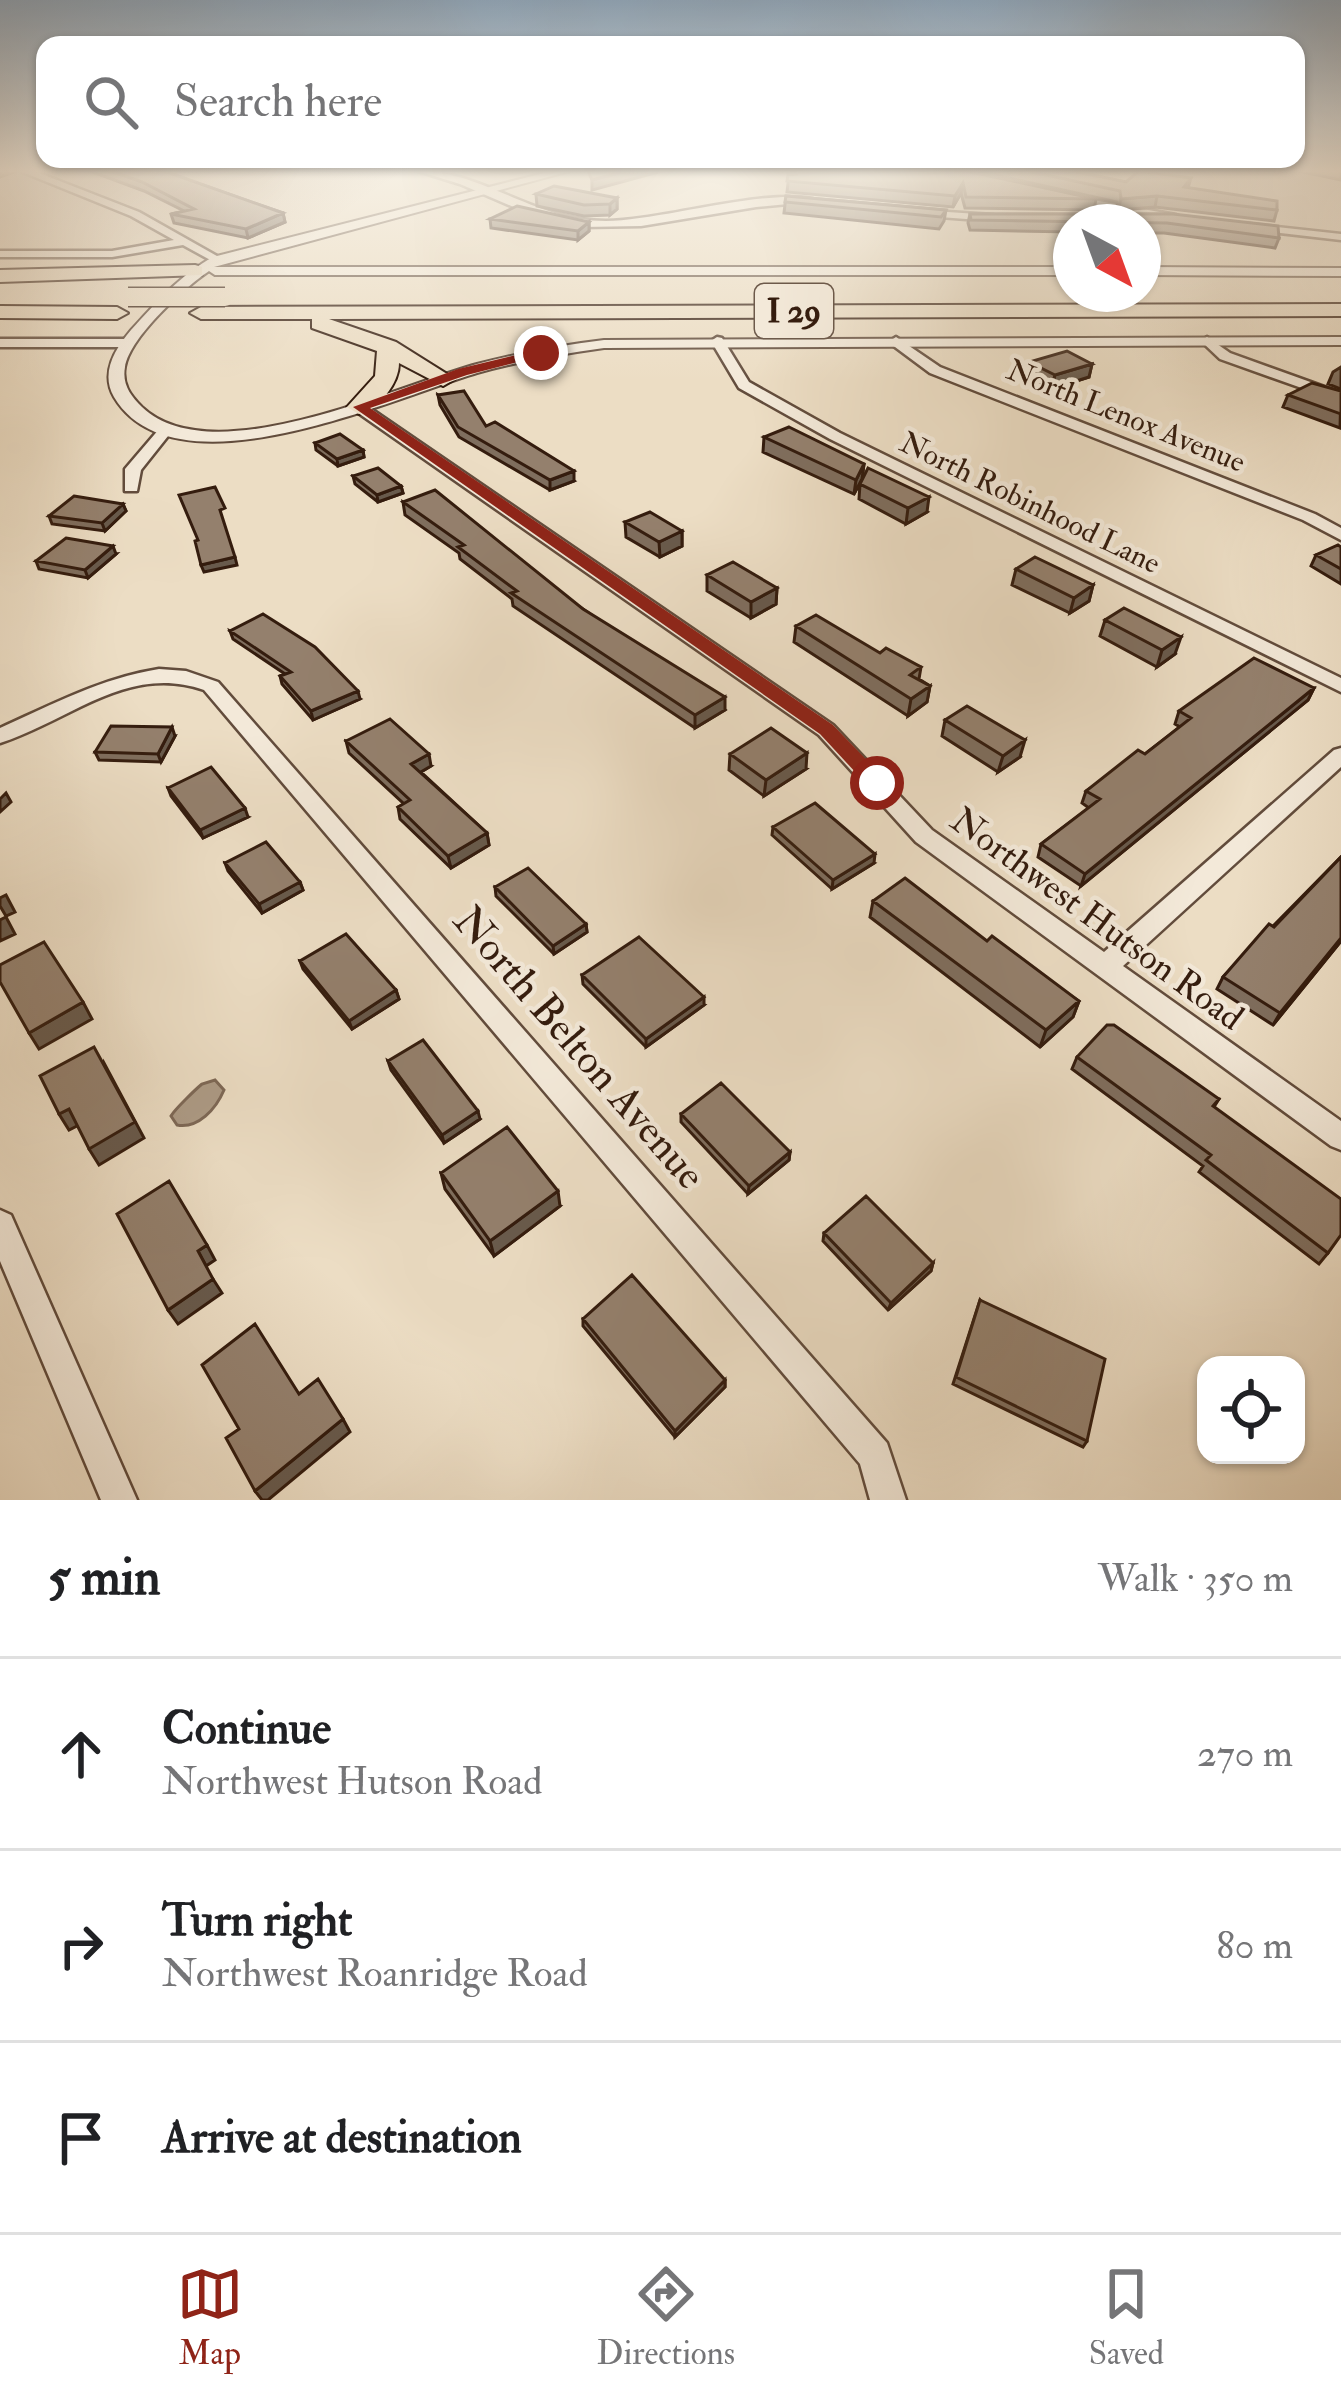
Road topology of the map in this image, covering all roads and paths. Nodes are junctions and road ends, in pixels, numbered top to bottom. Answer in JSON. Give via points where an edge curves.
{"nodes":[{"id":1,"x":292,"y":241,"type":"edge"},
{"id":2,"x":181,"y":242,"type":"joint"},
{"id":3,"x":0,"y":254,"type":"edge"},
{"id":4,"x":218,"y":260,"type":"junction"},
{"id":5,"x":195,"y":271,"type":"junction"},
{"id":6,"x":1053,"y":272,"type":"edge"},
{"id":7,"x":1161,"y":272,"type":"edge"},
{"id":8,"x":1341,"y":272,"type":"edge"},
{"id":9,"x":0,"y":276,"type":"edge"},
{"id":10,"x":1341,"y":296,"type":"edge"},
{"id":11,"x":0,"y":297,"type":"edge"},
{"id":12,"x":123,"y":305,"type":"junction"},
{"id":13,"x":1341,"y":310,"type":"edge"},
{"id":14,"x":0,"y":312,"type":"edge"},
{"id":15,"x":251,"y":312,"type":"junction"},
{"id":16,"x":717,"y":341,"type":"junction"},
{"id":17,"x":896,"y":341,"type":"junction"},
{"id":18,"x":1207,"y":341,"type":"junction"},
{"id":19,"x":1341,"y":341,"type":"edge"},
{"id":20,"x":0,"y":343,"type":"edge"},
{"id":21,"x":128,"y":343,"type":"junction"},
{"id":22,"x":388,"y":347,"type":"junction"},
{"id":23,"x":443,"y":379,"type":"junction"},
{"id":24,"x":1341,"y":398,"type":"edge"},
{"id":25,"x":359,"y":407,"type":"junction"},
{"id":26,"x":165,"y":431,"type":"junction"},
{"id":27,"x":131,"y":488,"type":"dead end"},
{"id":28,"x":1341,"y":535,"type":"edge"},
{"id":29,"x":1341,"y":686,"type":"edge"},
{"id":30,"x":0,"y":736,"type":"edge"},
{"id":31,"x":1341,"y":755,"type":"edge"},
{"id":32,"x":1107,"y":965,"type":"junction"},
{"id":33,"x":1341,"y":1138,"type":"edge"},
{"id":34,"x":0,"y":1225,"type":"edge"},
{"id":35,"x":118,"y":1500,"type":"edge"},
{"id":36,"x":888,"y":1500,"type":"edge"}],
"edges":[{"from":1,"to":4,"type":"street"},
{"from":2,"to":3,"type":"street","via":[[112,254]]},
{"from":2,"to":4,"type":"street"},
{"from":4,"to":5,"type":"street"},
{"from":5,"to":6,"type":"street"},
{"from":5,"to":9,"type":"highway"},
{"from":5,"to":21,"type":"street"},
{"from":7,"to":8,"type":"street"},
{"from":10,"to":12,"type":"highway","number":"I 29","bridge":true,"via":[[225,297]]},
{"from":11,"to":12,"type":"highway","number":"I 29"},
{"from":12,"to":14,"type":"highway","number":"I 29"},
{"from":12,"to":15,"type":"highway","number":"I 29"},
{"from":13,"to":15,"type":"highway","number":"I 29"},
{"from":15,"to":22,"type":"highway","via":[[335,326]]},
{"from":16,"to":17,"type":"street"},
{"from":16,"to":23,"type":"street","via":[[572,348]]},
{"from":16,"to":29,"type":"street","name":"North Robinhood Lane","via":[[744,385],[835,436]]},
{"from":17,"to":18,"type":"street"},
{"from":17,"to":28,"type":"street","name":"North Lenox Avenue","via":[[935,370]]},
{"from":18,"to":19,"type":"street"},
{"from":18,"to":24,"type":"street","via":[[1225,356]]},
{"from":20,"to":21,"type":"street"},
{"from":21,"to":26,"type":"street","via":[[114,383],[134,417]]},
{"from":22,"to":23,"type":"highway"},
{"from":22,"to":25,"type":"highway","via":[[386,378]]},
{"from":23,"to":25,"type":"street"},
{"from":25,"to":26,"type":"street","via":[[237,437]]},
{"from":25,"to":32,"type":"street","name":"Northwest Hutson Road","via":[[826,730],[924,836]]},
{"from":26,"to":27,"type":"street","via":[[133,469]]},
{"from":30,"to":36,"type":"street","name":"North Belton Avenue","via":[[132,680],[179,676],[212,686],[875,1455]]},
{"from":31,"to":32,"type":"street"},
{"from":32,"to":33,"type":"street","name":"Northwest Hutson Road"},
{"from":34,"to":35,"type":"street"}]}
